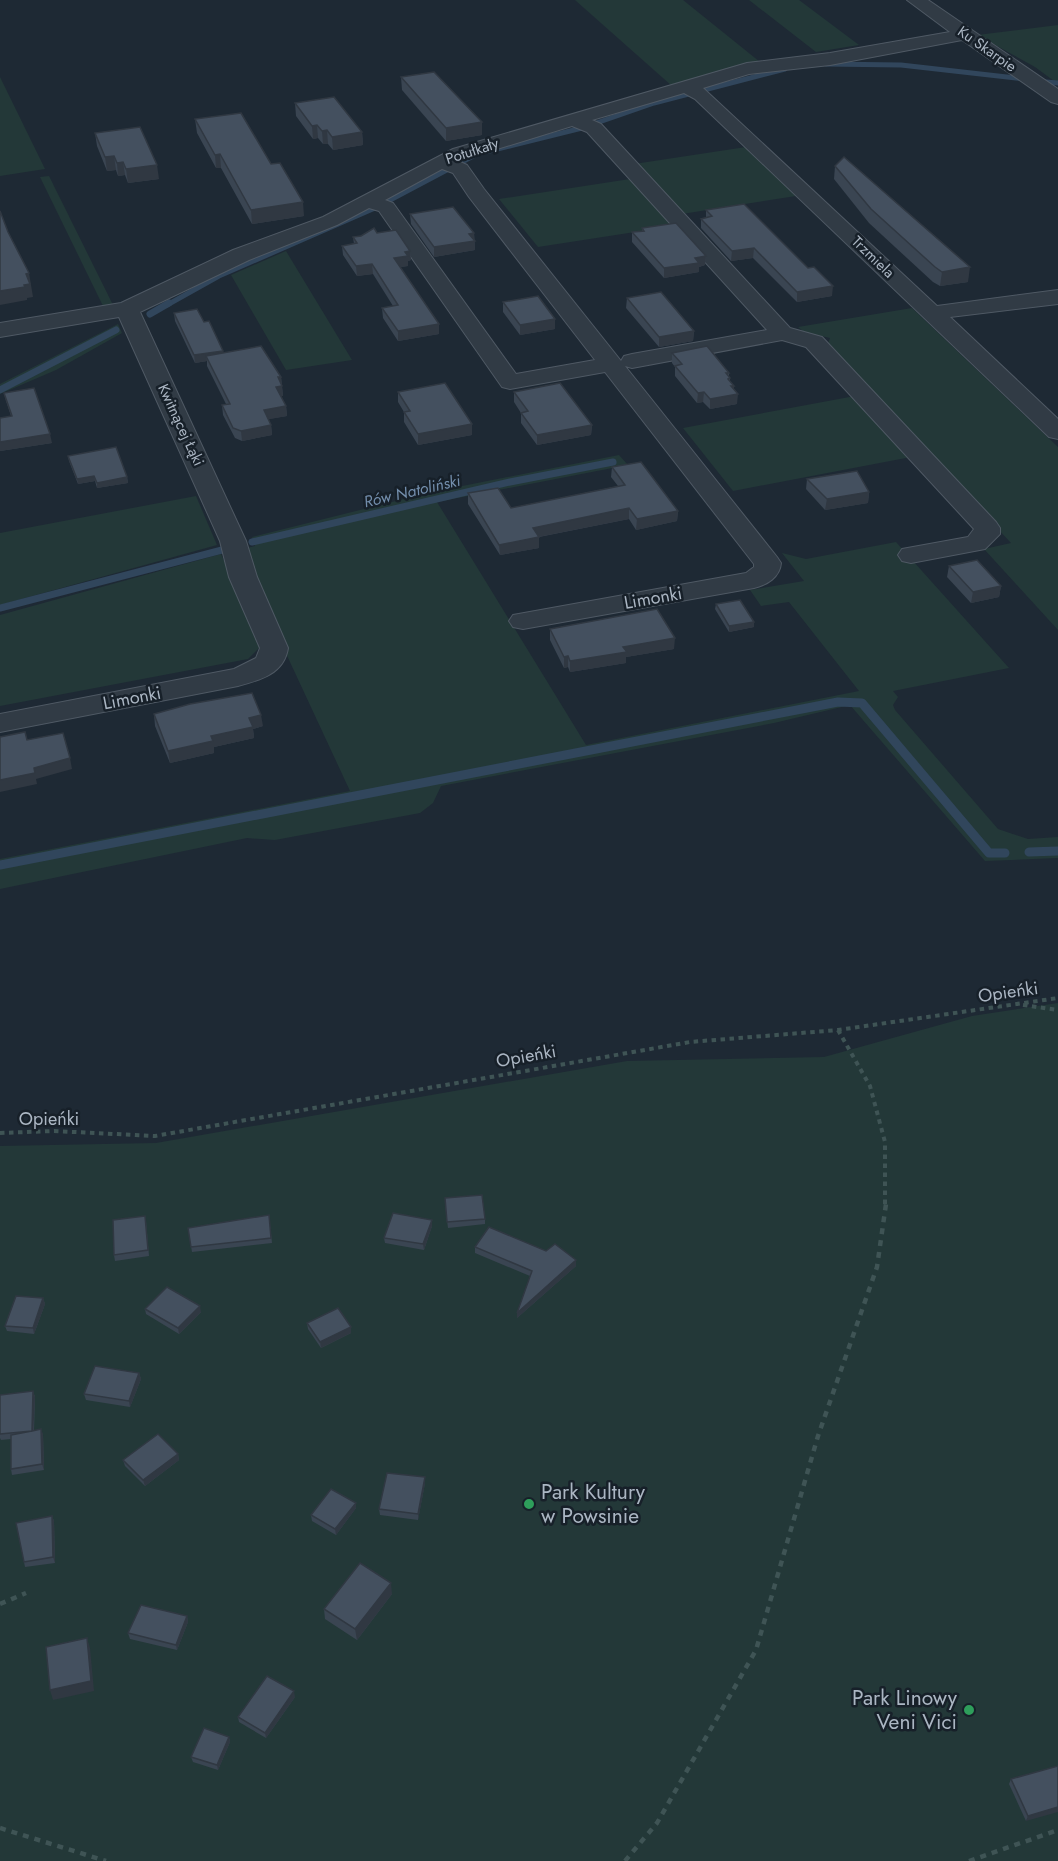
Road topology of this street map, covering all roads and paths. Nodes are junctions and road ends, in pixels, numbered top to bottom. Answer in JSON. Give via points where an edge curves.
{"nodes":[{"id":1,"x":916,"y":0,"type":"edge"},
{"id":2,"x":966,"y":34,"type":"junction"},
{"id":3,"x":693,"y":90,"type":"junction"},
{"id":4,"x":1058,"y":98,"type":"edge"},
{"id":5,"x":583,"y":124,"type":"junction"},
{"id":6,"x":449,"y":164,"type":"junction"},
{"id":7,"x":376,"y":204,"type":"junction"},
{"id":8,"x":1058,"y":297,"type":"edge"},
{"id":9,"x":127,"y":309,"type":"junction"},
{"id":10,"x":932,"y":313,"type":"junction"},
{"id":11,"x":0,"y":330,"type":"edge"},
{"id":12,"x":782,"y":333,"type":"junction"},
{"id":13,"x":622,"y":363,"type":"junction"},
{"id":14,"x":1058,"y":432,"type":"edge"},
{"id":15,"x":910,"y":555,"type":"dead end"},
{"id":16,"x":523,"y":621,"type":"dead end"},
{"id":17,"x":268,"y":658,"type":"joint"},
{"id":18,"x":0,"y":723,"type":"edge"},
{"id":19,"x":1058,"y":998,"type":"edge"},
{"id":20,"x":1019,"y":1004,"type":"junction"},
{"id":21,"x":1058,"y":1010,"type":"edge"},
{"id":22,"x":838,"y":1030,"type":"junction"},
{"id":23,"x":0,"y":1133,"type":"edge"},
{"id":24,"x":26,"y":1593,"type":"dead end"},
{"id":25,"x":0,"y":1604,"type":"edge"},
{"id":26,"x":0,"y":1828,"type":"edge"},
{"id":27,"x":1058,"y":1830,"type":"edge"},
{"id":28,"x":106,"y":1861,"type":"edge"},
{"id":29,"x":625,"y":1861,"type":"edge"},
{"id":30,"x":969,"y":1861,"type":"edge"}],
"edges":[{"from":1,"to":2,"type":"street","name":"Ku Skarpie"},
{"from":2,"to":3,"type":"street","name":"Potułkały","via":[[830,59],[763,65]]},
{"from":2,"to":4,"type":"street","name":"Ku Skarpie"},
{"from":3,"to":5,"type":"street","name":"Potułkały"},
{"from":3,"to":10,"type":"street","name":"Trzmiela"},
{"from":5,"to":6,"type":"street","name":"Potułkały"},
{"from":5,"to":12,"type":"street"},
{"from":6,"to":7,"type":"street","name":"Potułkały"},
{"from":6,"to":13,"type":"street"},
{"from":7,"to":9,"type":"street","name":"Potułkały","via":[[241,255]]},
{"from":7,"to":13,"type":"street","via":[[510,382]]},
{"from":8,"to":10,"type":"street"},
{"from":9,"to":11,"type":"street","name":"Potułkały"},
{"from":9,"to":17,"type":"street","name":"Kwitnącej Łąki","via":[[233,541]]},
{"from":10,"to":14,"type":"street","name":"Trzmiela"},
{"from":12,"to":13,"type":"street"},
{"from":12,"to":15,"type":"street","via":[[813,342],[987,528],[987,534],[976,543]]},
{"from":13,"to":16,"type":"street","name":"Limonki","via":[[767,559],[767,570],[754,580]]},
{"from":17,"to":18,"type":"street","name":"Limonki","via":[[238,677]]},
{"from":19,"to":20,"type":"path","name":"Opieńki"},
{"from":20,"to":21,"type":"path"},
{"from":20,"to":22,"type":"path","name":"Opieńki"},
{"from":22,"to":23,"type":"path","name":"Opieńki","via":[[690,1041],[155,1136],[54,1131]]},
{"from":22,"to":29,"type":"path","via":[[870,1086],[885,1142],[886,1201],[876,1267],[818,1436],[756,1650],[657,1823]]},
{"from":24,"to":25,"type":"path"},
{"from":26,"to":28,"type":"path"},
{"from":27,"to":30,"type":"path"}]}
